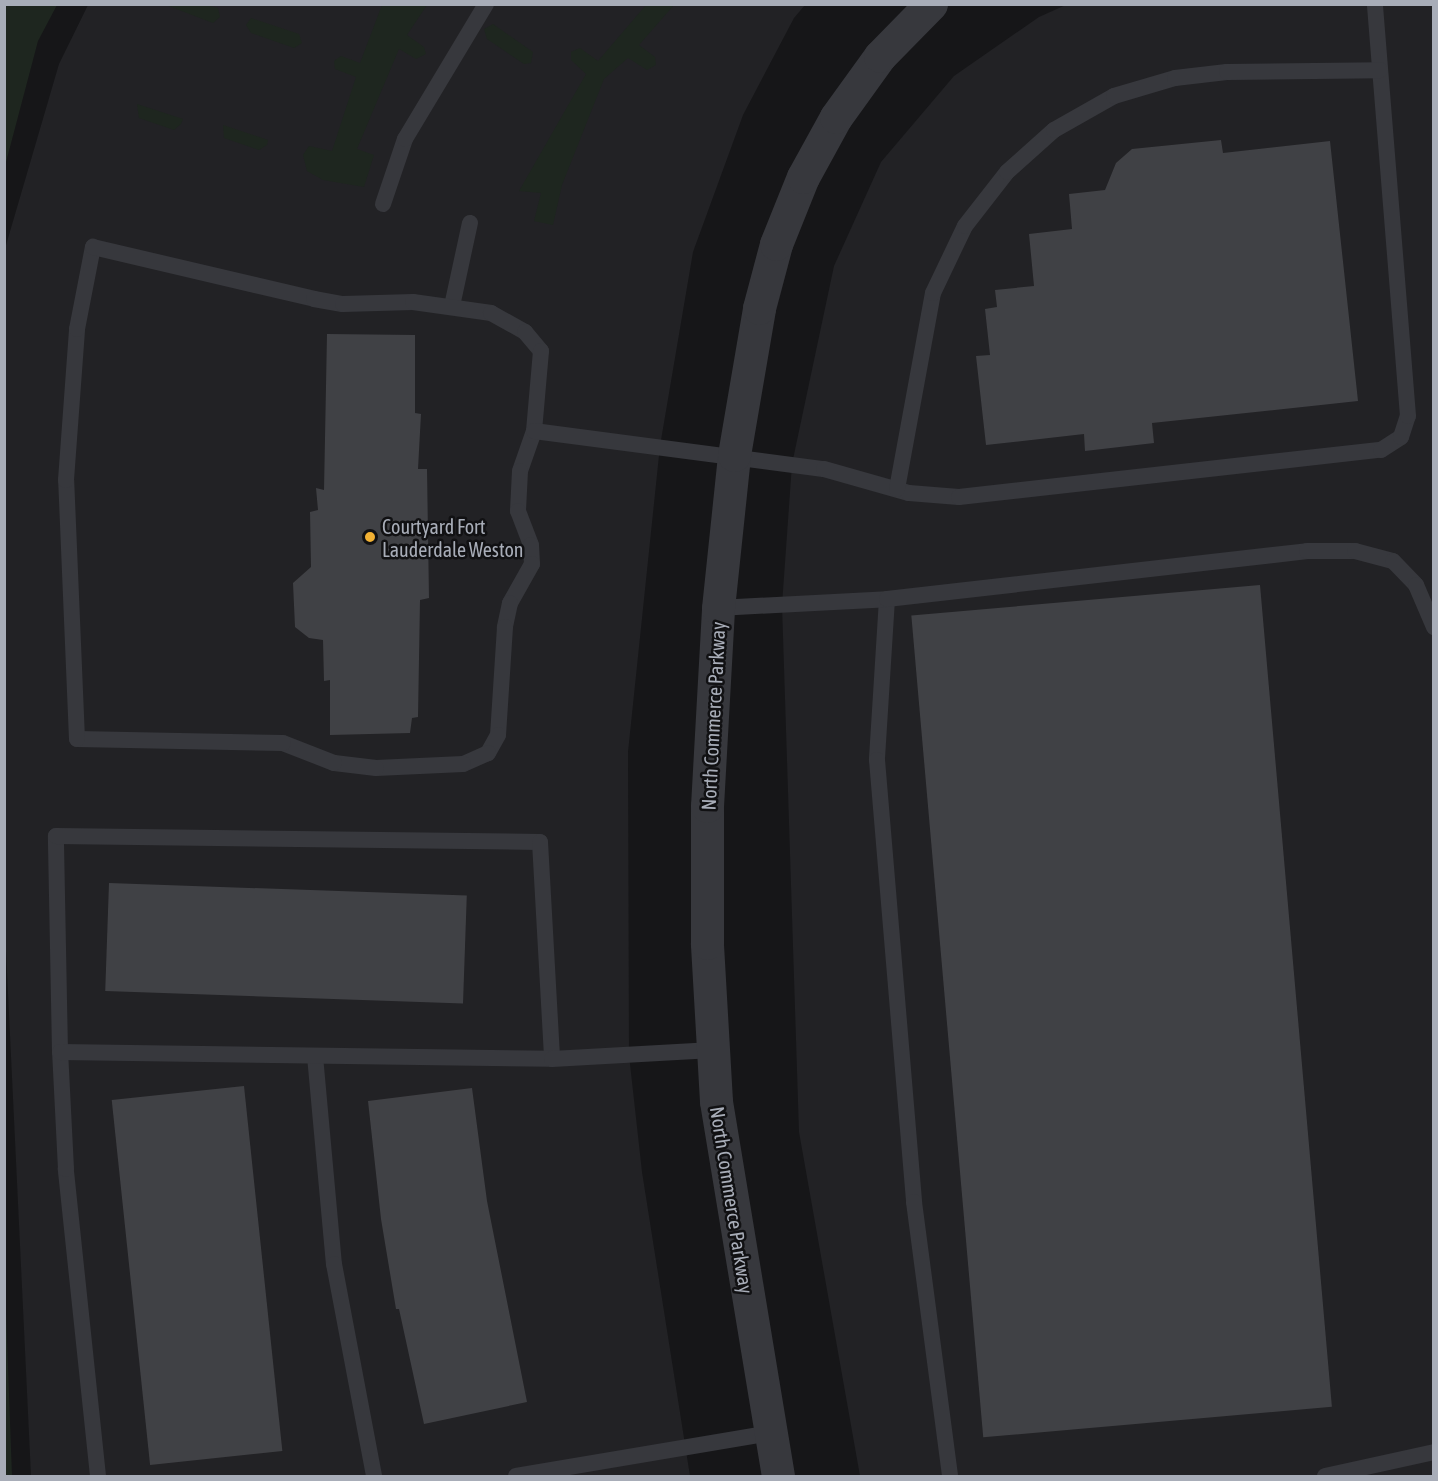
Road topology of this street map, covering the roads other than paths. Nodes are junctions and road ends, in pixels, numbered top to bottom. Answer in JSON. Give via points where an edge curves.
{"nodes":[{"id":1,"x":486,"y":4,"type":"edge"},
{"id":2,"x":931,"y":4,"type":"edge"},
{"id":3,"x":1375,"y":4,"type":"edge"},
{"id":4,"x":1380,"y":70,"type":"junction"},
{"id":5,"x":383,"y":204,"type":"dead end"},
{"id":6,"x":470,"y":223,"type":"dead end"},
{"id":7,"x":452,"y":306,"type":"junction"},
{"id":8,"x":534,"y":431,"type":"junction"},
{"id":9,"x":734,"y":455,"type":"junction"},
{"id":10,"x":897,"y":489,"type":"junction"},
{"id":11,"x":887,"y":599,"type":"junction"},
{"id":12,"x":718,"y":608,"type":"junction"},
{"id":13,"x":1434,"y":627,"type":"edge"},
{"id":14,"x":713,"y":1050,"type":"junction"},
{"id":15,"x":60,"y":1052,"type":"junction"},
{"id":16,"x":315,"y":1056,"type":"junction"},
{"id":17,"x":552,"y":1059,"type":"junction"},
{"id":18,"x":771,"y":1433,"type":"junction"},
{"id":19,"x":1434,"y":1452,"type":"edge"},
{"id":20,"x":98,"y":1476,"type":"edge"},
{"id":21,"x":374,"y":1476,"type":"edge"},
{"id":22,"x":516,"y":1476,"type":"edge"},
{"id":23,"x":778,"y":1476,"type":"edge"},
{"id":24,"x":950,"y":1476,"type":"edge"},
{"id":25,"x":1325,"y":1476,"type":"edge"}],
"edges":[{"from":1,"to":5,"type":"lane","via":[[405,140]]},
{"from":2,"to":9,"type":"street","name":"North Commerce Parkway","via":[[880,56],[836,117],[803,177],[776,244],[759,308]]},
{"from":3,"to":4,"type":"lane"},
{"from":4,"to":10,"type":"lane","via":[[1227,72],[1175,78],[1114,96],[1054,130],[1007,172],[965,226],[933,293]]},
{"from":4,"to":10,"type":"lane","via":[[1408,416],[1401,437],[1381,450],[959,497]]},
{"from":6,"to":7,"type":"lane"},
{"from":7,"to":8,"type":"lane","via":[[491,313],[525,332],[541,351]]},
{"from":7,"to":8,"type":"lane","via":[[413,302],[343,304],[93,247],[77,329],[66,480],[77,739],[283,742],[334,763],[376,768],[463,764],[488,753],[498,735],[510,603],[532,564],[531,545],[518,511],[520,471]]},
{"from":8,"to":9,"type":"lane"},
{"from":9,"to":10,"type":"lane","via":[[824,469]]},
{"from":9,"to":12,"type":"street","name":"North Commerce Parkway"},
{"from":11,"to":12,"type":"lane"},
{"from":11,"to":13,"type":"lane","via":[[1307,551],[1355,551],[1393,561],[1416,585]]},
{"from":11,"to":24,"type":"lane","via":[[877,760],[914,1202]]},
{"from":12,"to":14,"type":"street","name":"North Commerce Parkway","via":[[707,806]]},
{"from":14,"to":17,"type":"lane"},
{"from":14,"to":18,"type":"street","name":"North Commerce Parkway","via":[[716,1101]]},
{"from":15,"to":16,"type":"lane"},
{"from":15,"to":17,"type":"lane","via":[[56,836],[540,842]]},
{"from":15,"to":20,"type":"lane","via":[[66,1169]]},
{"from":16,"to":17,"type":"lane"},
{"from":16,"to":21,"type":"lane","via":[[334,1264]]},
{"from":18,"to":22,"type":"lane"},
{"from":18,"to":23,"type":"street","name":"North Commerce Parkway"},
{"from":19,"to":25,"type":"lane"}]}
